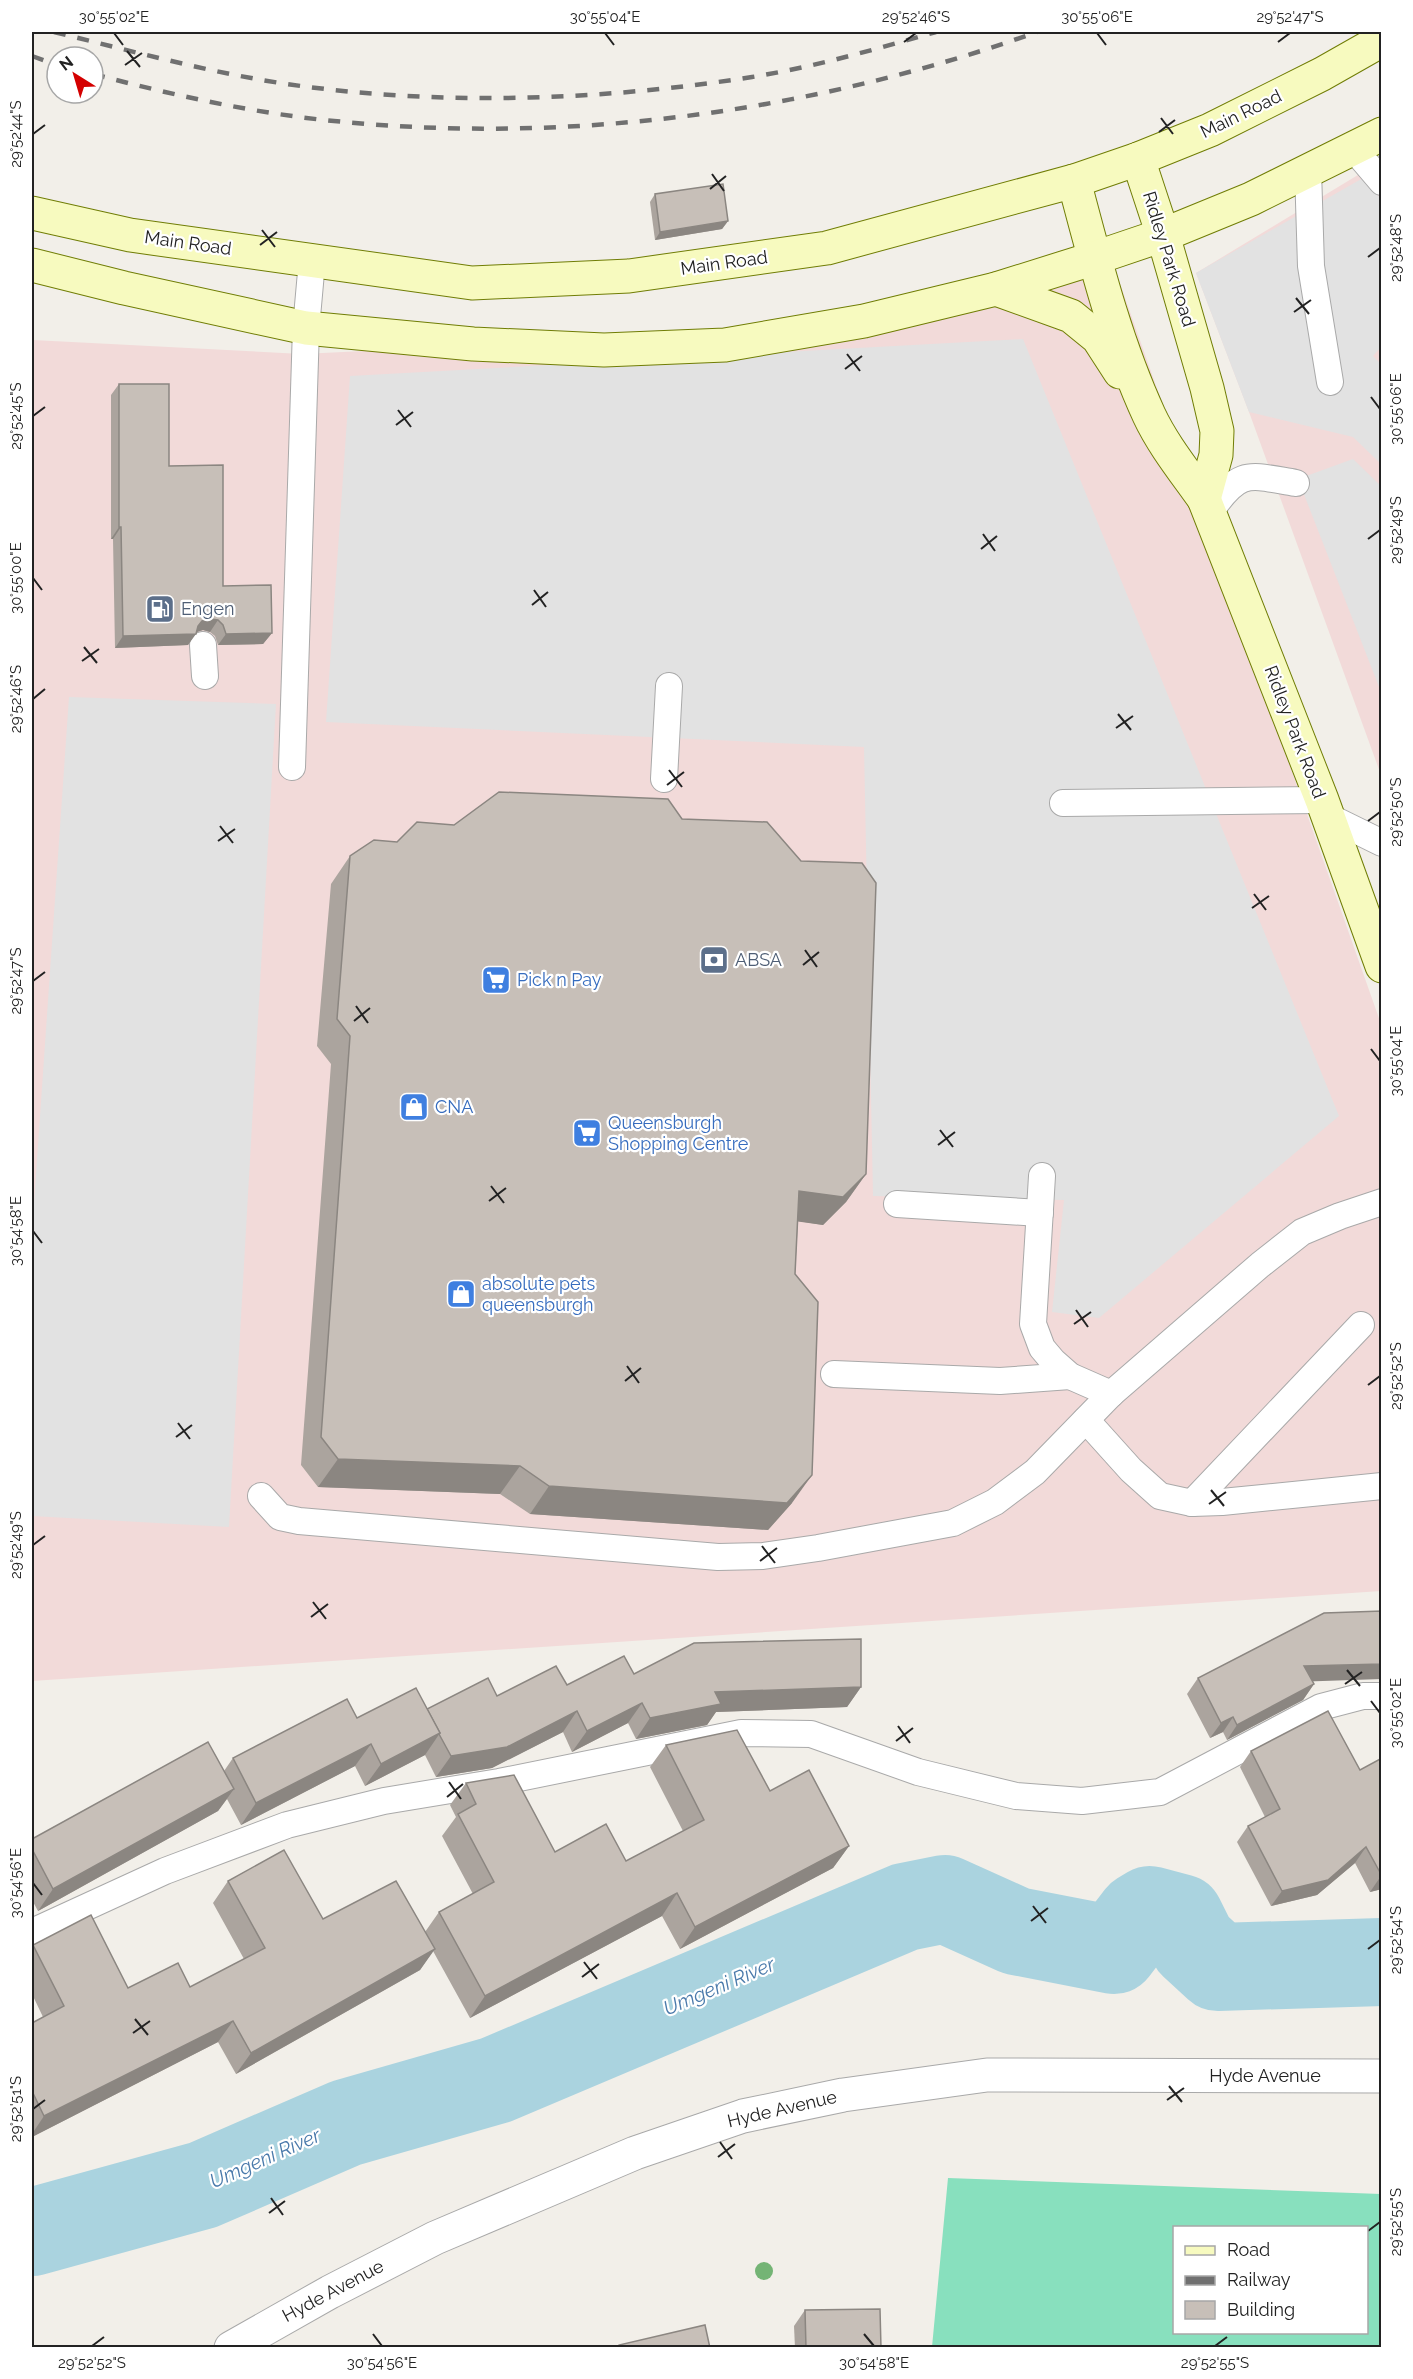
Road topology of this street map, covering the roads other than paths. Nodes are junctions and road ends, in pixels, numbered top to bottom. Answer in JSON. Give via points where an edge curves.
{"nodes":[{"id":1,"x":1382,"y":40,"type":"edge"},
{"id":2,"x":1382,"y":134,"type":"edge"},
{"id":3,"x":1353,"y":148,"type":"junction"},
{"id":4,"x":1138,"y":159,"type":"junction"},
{"id":5,"x":1308,"y":170,"type":"junction"},
{"id":6,"x":1074,"y":181,"type":"junction"},
{"id":7,"x":1382,"y":182,"type":"edge"},
{"id":8,"x":32,"y":213,"type":"edge"},
{"id":9,"x":1163,"y":235,"type":"junction"},
{"id":10,"x":1095,"y":258,"type":"junction"},
{"id":11,"x":312,"y":261,"type":"junction"},
{"id":12,"x":32,"y":265,"type":"edge"},
{"id":13,"x":996,"y":289,"type":"junction"},
{"id":14,"x":306,"y":328,"type":"junction"},
{"id":15,"x":1330,"y":382,"type":"dead end"},
{"id":16,"x":1150,"y":416,"type":"junction"},
{"id":17,"x":1296,"y":483,"type":"dead end"},
{"id":18,"x":1207,"y":505,"type":"junction"},
{"id":19,"x":202,"y":645,"type":"dead end"},
{"id":20,"x":205,"y":676,"type":"dead end"},
{"id":21,"x":669,"y":686,"type":"dead end"},
{"id":22,"x":292,"y":767,"type":"dead end"},
{"id":23,"x":664,"y":779,"type":"dead end"},
{"id":24,"x":1063,"y":803,"type":"dead end"},
{"id":25,"x":1325,"y":808,"type":"junction"},
{"id":26,"x":1382,"y":843,"type":"edge"},
{"id":27,"x":1382,"y":966,"type":"edge"},
{"id":28,"x":1042,"y":1176,"type":"dead end"},
{"id":29,"x":1382,"y":1202,"type":"edge"},
{"id":30,"x":897,"y":1204,"type":"dead end"},
{"id":31,"x":1040,"y":1213,"type":"junction"},
{"id":32,"x":1361,"y":1325,"type":"dead end"},
{"id":33,"x":834,"y":1374,"type":"dead end"},
{"id":34,"x":1070,"y":1376,"type":"junction"},
{"id":35,"x":1111,"y":1394,"type":"junction"},
{"id":36,"x":1086,"y":1420,"type":"junction"},
{"id":37,"x":1382,"y":1486,"type":"edge"},
{"id":38,"x":261,"y":1496,"type":"dead end"},
{"id":39,"x":1192,"y":1503,"type":"junction"},
{"id":40,"x":1382,"y":1696,"type":"edge"},
{"id":41,"x":32,"y":1932,"type":"edge"},
{"id":42,"x":1382,"y":2076,"type":"edge"},
{"id":43,"x":231,"y":2348,"type":"edge"}],
"edges":[{"from":1,"to":4,"type":"main road","name":"Main Road","via":[[1210,130]]},
{"from":2,"to":3,"type":"main road"},
{"from":3,"to":5,"type":"main road"},
{"from":3,"to":7,"type":"lane"},
{"from":4,"to":6,"type":"main road","name":"Main Road"},
{"from":4,"to":9,"type":"main road","name":"Ridley Park Road"},
{"from":5,"to":9,"type":"main road","via":[[1251,199]]},
{"from":5,"to":15,"type":"lane","via":[[1311,266]]},
{"from":6,"to":10,"type":"main road","name":"Ridley Park Road"},
{"from":6,"to":11,"type":"main road","name":"Main Road","via":[[827,248],[629,276],[472,283]]},
{"from":8,"to":11,"type":"main road","name":"Main Road","via":[[130,235]]},
{"from":9,"to":10,"type":"main road"},
{"from":9,"to":18,"type":"main road","name":"Ridley Park Road","via":[[1217,431]]},
{"from":10,"to":13,"type":"main road"},
{"from":10,"to":16,"type":"main road","name":"Ridley Park Road","via":[[1121,343]]},
{"from":11,"to":14,"type":"lane"},
{"from":12,"to":14,"type":"main road"},
{"from":13,"to":14,"type":"main road","via":[[864,321],[725,345],[604,350],[473,344]]},
{"from":13,"to":16,"type":"main road","via":[[1071,316],[1098,339]]},
{"from":14,"to":22,"type":"lane"},
{"from":16,"to":18,"type":"main road","name":"Ridley Park Road"},
{"from":17,"to":18,"type":"lane","via":[[1246,476]]},
{"from":18,"to":25,"type":"main road","name":"Ridley Park Road"},
{"from":19,"to":20,"type":"lane"},
{"from":21,"to":23,"type":"lane"},
{"from":24,"to":25,"type":"lane"},
{"from":25,"to":26,"type":"lane"},
{"from":25,"to":27,"type":"main road","name":"Ridley Park Road"},
{"from":28,"to":31,"type":"lane"},
{"from":29,"to":35,"type":"lane","via":[[1302,1232]]},
{"from":30,"to":31,"type":"lane"},
{"from":31,"to":34,"type":"lane","via":[[1033,1324],[1042,1348]]},
{"from":32,"to":39,"type":"lane"},
{"from":33,"to":34,"type":"lane","via":[[1000,1381]]},
{"from":34,"to":35,"type":"lane"},
{"from":35,"to":36,"type":"lane"},
{"from":36,"to":38,"type":"lane","via":[[1035,1473],[995,1502],[954,1523],[763,1556],[718,1557],[299,1521],[280,1517]]},
{"from":36,"to":39,"type":"lane","via":[[1160,1496]]},
{"from":37,"to":39,"type":"lane"},
{"from":40,"to":41,"type":"lane","via":[[1363,1696],[1321,1707],[1160,1792],[1082,1801],[1016,1796],[918,1772],[811,1734],[741,1733],[384,1801],[287,1825],[165,1871]]},
{"from":42,"to":43,"type":"street","name":"Hyde Avenue","via":[[987,2074],[843,2095],[743,2115],[635,2152],[435,2238]]}]}
